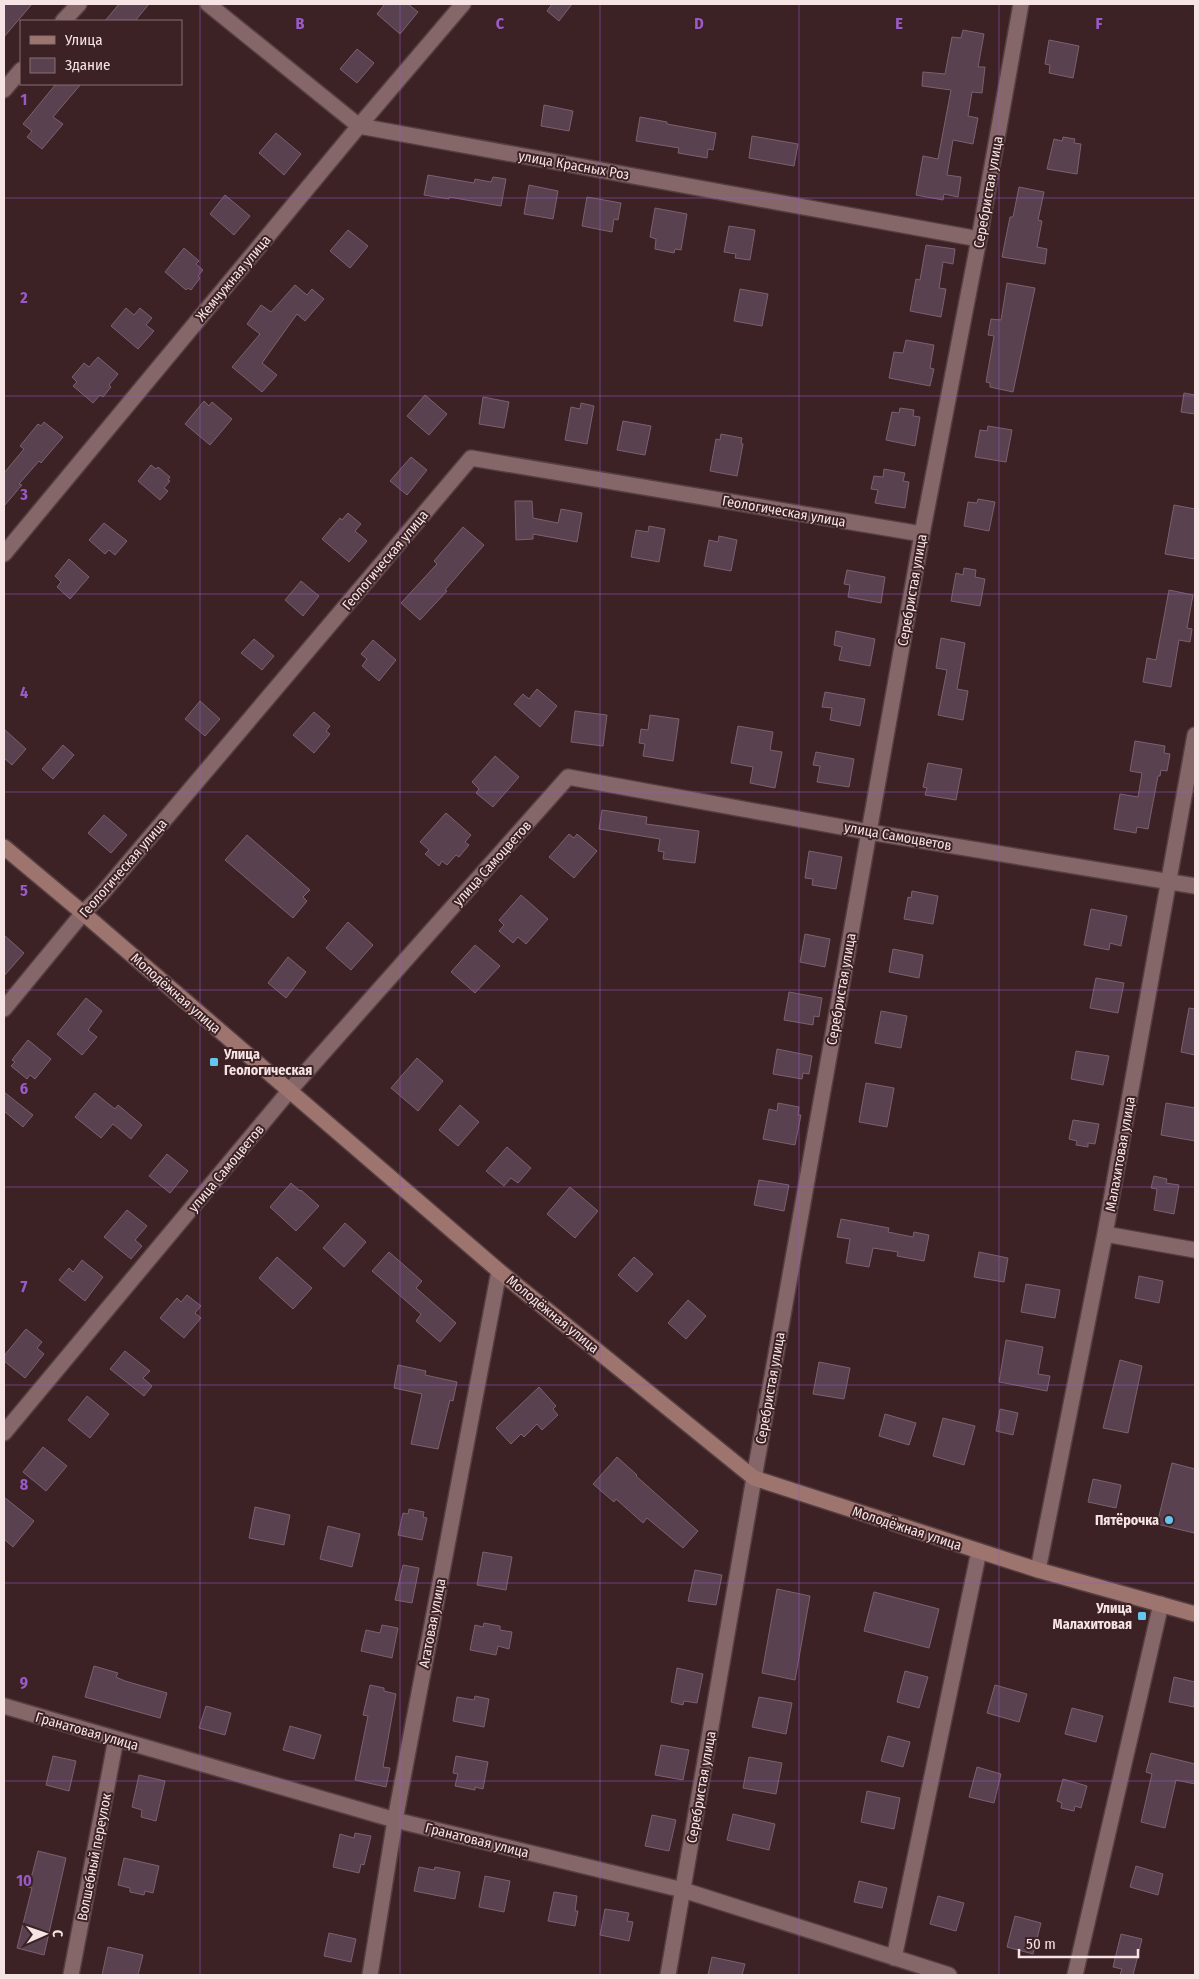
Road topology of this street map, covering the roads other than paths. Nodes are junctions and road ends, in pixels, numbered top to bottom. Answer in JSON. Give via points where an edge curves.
{"nodes":[{"id":1,"x":79,"y":4,"type":"edge"},
{"id":2,"x":208,"y":4,"type":"edge"},
{"id":3,"x":463,"y":4,"type":"edge"},
{"id":4,"x":1021,"y":4,"type":"edge"},
{"id":5,"x":65,"y":20,"type":"edge"},
{"id":6,"x":20,"y":71,"type":"edge"},
{"id":7,"x":4,"y":90,"type":"edge"},
{"id":8,"x":359,"y":126,"type":"junction"},
{"id":9,"x":979,"y":239,"type":"junction"},
{"id":10,"x":922,"y":534,"type":"junction"},
{"id":11,"x":4,"y":554,"type":"edge"},
{"id":12,"x":1195,"y":736,"type":"edge"},
{"id":13,"x":869,"y":832,"type":"junction"},
{"id":14,"x":4,"y":848,"type":"edge"},
{"id":15,"x":1170,"y":882,"type":"junction"},
{"id":16,"x":1195,"y":886,"type":"edge"},
{"id":17,"x":83,"y":913,"type":"junction"},
{"id":18,"x":4,"y":1009,"type":"edge"},
{"id":19,"x":290,"y":1090,"type":"junction"},
{"id":20,"x":1105,"y":1234,"type":"junction"},
{"id":21,"x":1195,"y":1250,"type":"edge"},
{"id":22,"x":499,"y":1270,"type":"junction"},
{"id":23,"x":4,"y":1433,"type":"edge"},
{"id":24,"x":754,"y":1478,"type":"junction"},
{"id":25,"x":979,"y":1551,"type":"junction"},
{"id":26,"x":1038,"y":1570,"type":"junction"},
{"id":27,"x":1161,"y":1604,"type":"junction"},
{"id":28,"x":1195,"y":1614,"type":"edge"},
{"id":29,"x":4,"y":1706,"type":"edge"},
{"id":30,"x":116,"y":1739,"type":"junction"},
{"id":31,"x":395,"y":1820,"type":"junction"},
{"id":32,"x":683,"y":1890,"type":"junction"},
{"id":33,"x":894,"y":1958,"type":"junction"},
{"id":34,"x":71,"y":1975,"type":"edge"},
{"id":35,"x":370,"y":1975,"type":"edge"},
{"id":36,"x":668,"y":1975,"type":"edge"},
{"id":37,"x":949,"y":1975,"type":"edge"},
{"id":38,"x":1074,"y":1975,"type":"edge"}],
"edges":[{"from":1,"to":5,"type":"street"},
{"from":2,"to":8,"type":"street","name":"улица Красных Роз"},
{"from":3,"to":8,"type":"street","name":"Жемчужная улица"},
{"from":4,"to":9,"type":"street","name":"Серебристая улица"},
{"from":6,"to":7,"type":"street"},
{"from":8,"to":9,"type":"street","name":"улица Красных Роз"},
{"from":8,"to":11,"type":"street","name":"Жемчужная улица"},
{"from":9,"to":10,"type":"street","name":"Серебристая улица"},
{"from":10,"to":13,"type":"street","name":"Серебристая улица"},
{"from":10,"to":17,"type":"street","name":"Геологическая улица","via":[[471,458]]},
{"from":12,"to":15,"type":"street","name":"Малахитовая улица"},
{"from":13,"to":15,"type":"street","name":"улица Самоцветов"},
{"from":13,"to":19,"type":"street","name":"улица Самоцветов","via":[[568,777]]},
{"from":13,"to":24,"type":"street","name":"Серебристая улица"},
{"from":14,"to":17,"type":"street","name":"Молодёжная улица"},
{"from":15,"to":16,"type":"street","name":"улица Самоцветов"},
{"from":15,"to":20,"type":"street","name":"Малахитовая улица"},
{"from":17,"to":18,"type":"street","name":"Геологическая улица"},
{"from":17,"to":19,"type":"street","name":"Молодёжная улица"},
{"from":19,"to":22,"type":"street","name":"Молодёжная улица"},
{"from":19,"to":23,"type":"street","name":"улица Самоцветов"},
{"from":20,"to":21,"type":"street"},
{"from":20,"to":26,"type":"street","name":"Малахитовая улица"},
{"from":22,"to":24,"type":"street","name":"Молодёжная улица"},
{"from":22,"to":31,"type":"street","name":"Агатовая улица"},
{"from":24,"to":25,"type":"street","name":"Молодёжная улица"},
{"from":24,"to":32,"type":"street","name":"Серебристая улица"},
{"from":25,"to":26,"type":"street","name":"Молодёжная улица"},
{"from":25,"to":33,"type":"street"},
{"from":26,"to":27,"type":"street","name":"Молодёжная улица"},
{"from":27,"to":28,"type":"street","name":"Молодёжная улица"},
{"from":27,"to":38,"type":"street"},
{"from":29,"to":30,"type":"street","name":"Гранатовая улица"},
{"from":30,"to":31,"type":"street","name":"Гранатовая улица"},
{"from":30,"to":34,"type":"street","name":"Волшебный переулок"},
{"from":31,"to":32,"type":"street","name":"Гранатовая улица"},
{"from":31,"to":35,"type":"street","name":"Агатовая улица"},
{"from":32,"to":33,"type":"street","name":"Гранатовая улица"},
{"from":32,"to":36,"type":"street","name":"Серебристая улица"},
{"from":33,"to":37,"type":"street","name":"Гранатовая улица"}]}
